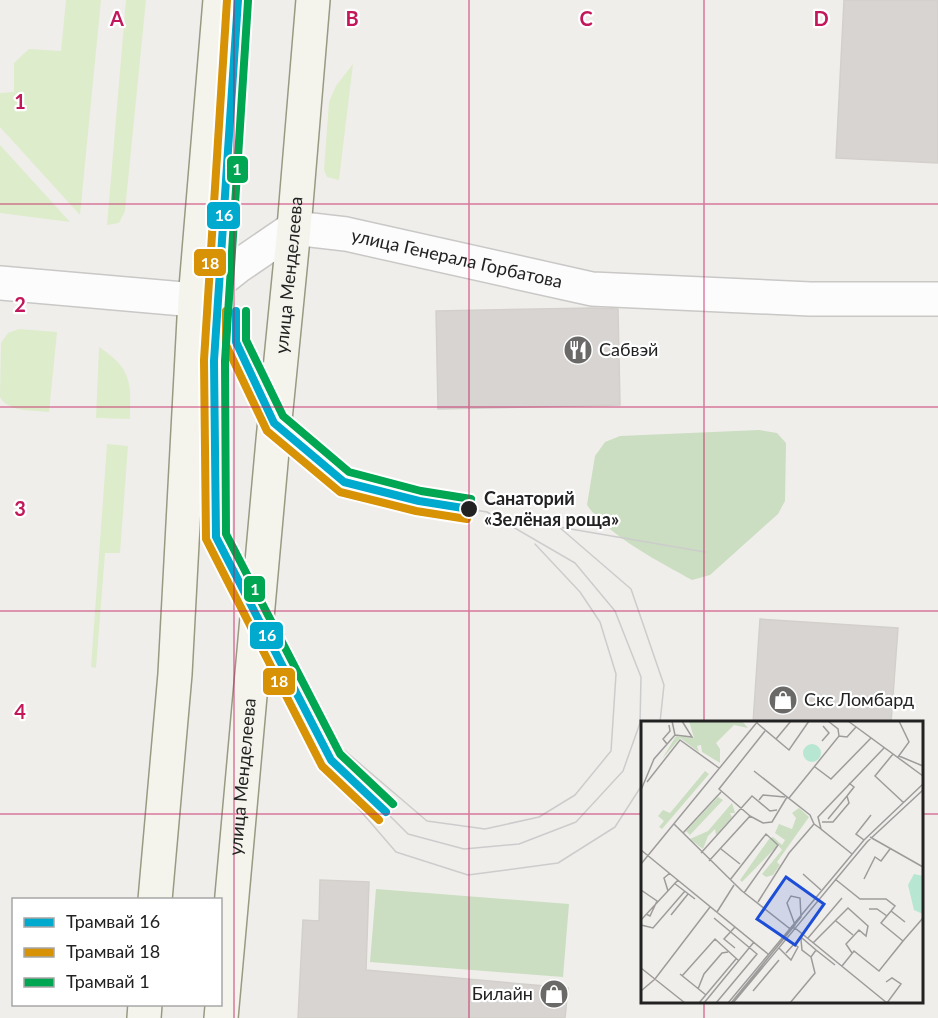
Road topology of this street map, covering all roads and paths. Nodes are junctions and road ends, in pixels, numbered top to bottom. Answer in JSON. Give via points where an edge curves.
{"nodes":[{"id":1,"x":220,"y":0,"type":"edge"},
{"id":2,"x":313,"y":0,"type":"edge"},
{"id":3,"x":294,"y":228,"type":"junction"},
{"id":4,"x":0,"y":283,"type":"edge"},
{"id":5,"x":938,"y":299,"type":"edge"},
{"id":6,"x":195,"y":300,"type":"junction"},
{"id":7,"x":155,"y":898,"type":"edge"},
{"id":8,"x":221,"y":1018,"type":"edge"}],
"edges":[{"from":1,"to":6,"type":"main road"},
{"from":2,"to":3,"type":"main road","name":"улица Менделеева"},
{"from":3,"to":5,"type":"street","name":"улица Генерала Горбатова","via":[[346,234],[592,289],[810,299]]},
{"from":3,"to":6,"type":"street"},
{"from":3,"to":8,"type":"main road","name":"улица Менделеева"},
{"from":4,"to":6,"type":"street"},
{"from":6,"to":7,"type":"main road","via":[[175,674]]}]}
